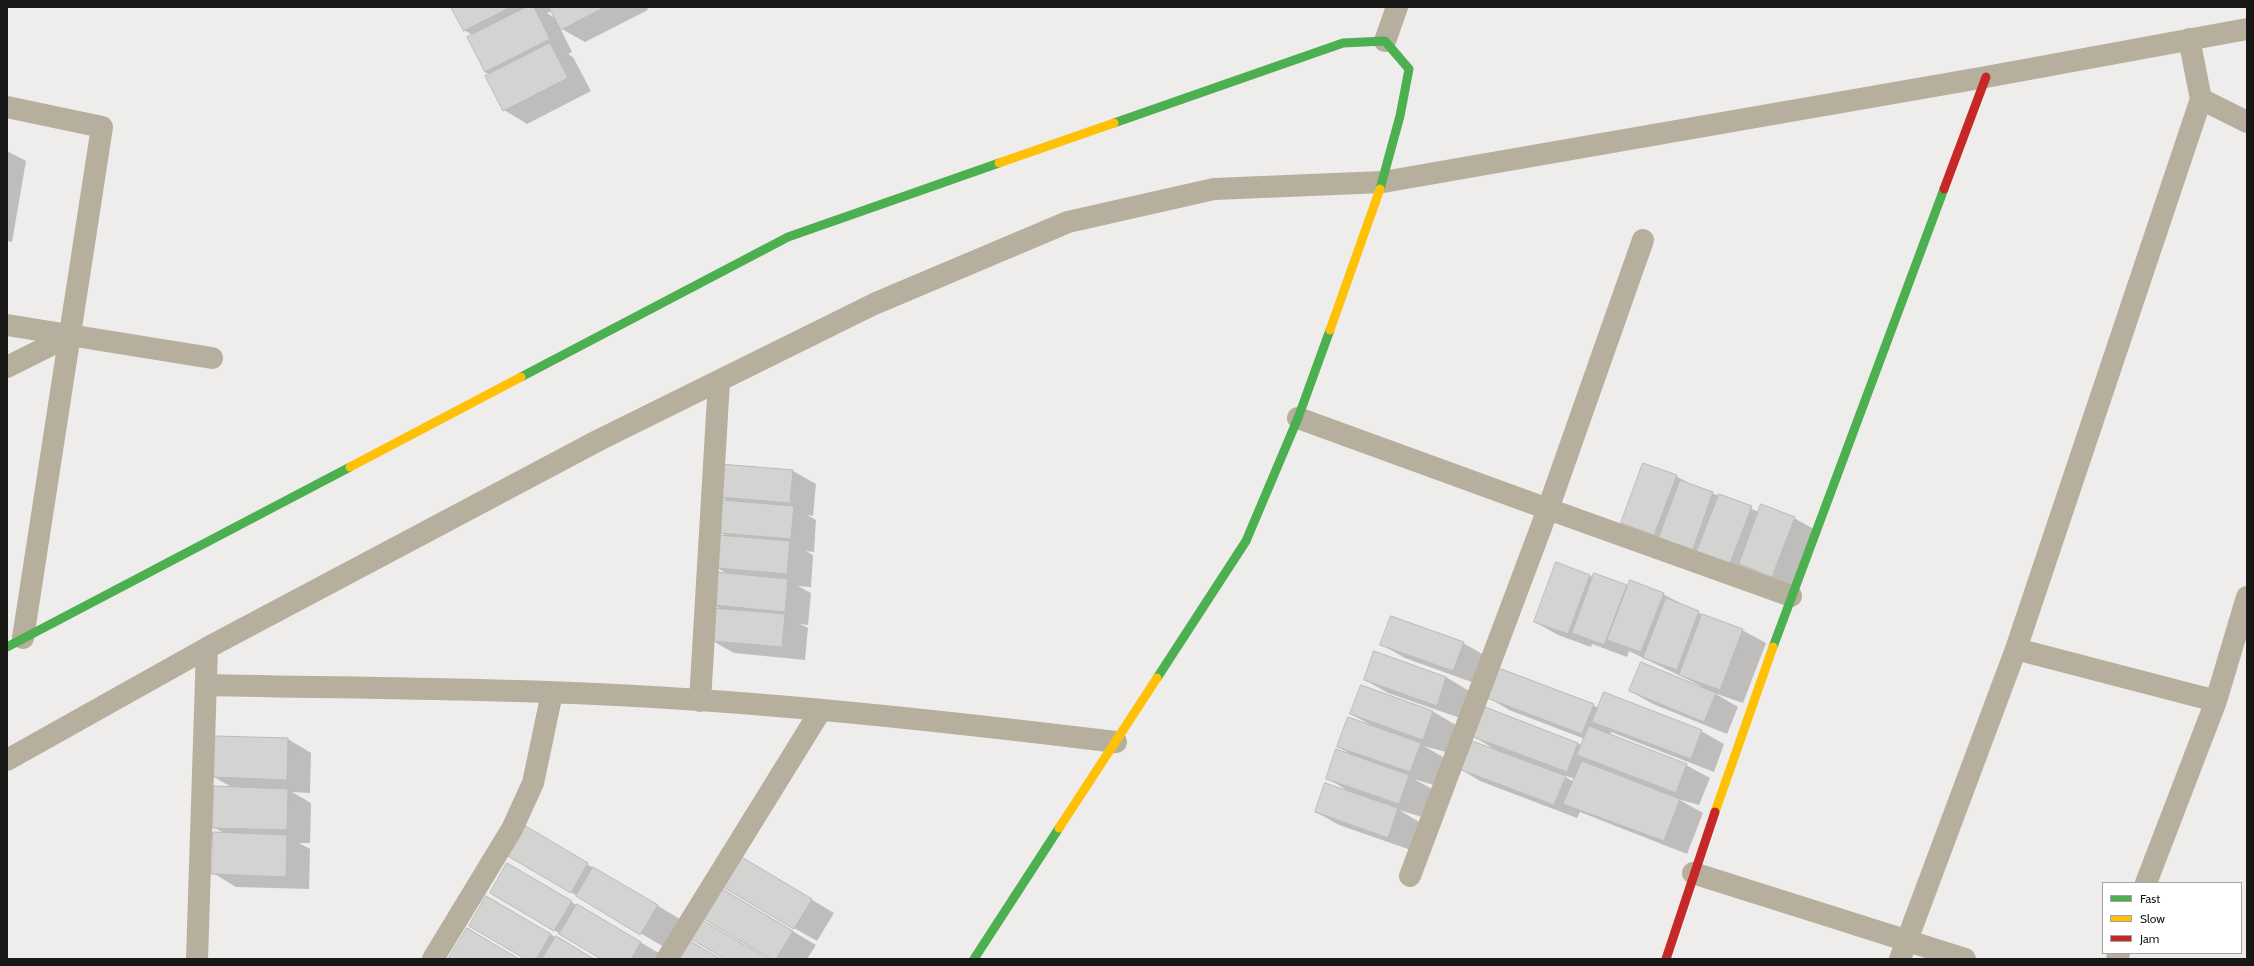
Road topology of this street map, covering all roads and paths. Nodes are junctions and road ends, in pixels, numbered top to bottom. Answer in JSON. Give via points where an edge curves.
{"nodes":[{"id":1,"x":1397,"y":7,"type":"edge"},
{"id":2,"x":2247,"y":29,"type":"edge"},
{"id":3,"x":2189,"y":39,"type":"junction"},
{"id":4,"x":1385,"y":41,"type":"junction"},
{"id":5,"x":1986,"y":77,"type":"junction"},
{"id":6,"x":2201,"y":99,"type":"junction"},
{"id":7,"x":7,"y":107,"type":"edge"},
{"id":8,"x":2247,"y":122,"type":"edge"},
{"id":9,"x":1383,"y":182,"type":"junction"},
{"id":10,"x":1643,"y":240,"type":"dead end"},
{"id":11,"x":7,"y":325,"type":"edge"},
{"id":12,"x":69,"y":336,"type":"junction"},
{"id":13,"x":212,"y":358,"type":"dead end"},
{"id":14,"x":7,"y":367,"type":"edge"},
{"id":15,"x":720,"y":381,"type":"junction"},
{"id":16,"x":1298,"y":418,"type":"junction"},
{"id":17,"x":1548,"y":509,"type":"junction"},
{"id":18,"x":1791,"y":596,"type":"junction"},
{"id":19,"x":2247,"y":597,"type":"edge"},
{"id":20,"x":15,"y":642,"type":"edge"},
{"id":21,"x":207,"y":648,"type":"junction"},
{"id":22,"x":2016,"y":649,"type":"junction"},
{"id":23,"x":206,"y":685,"type":"junction"},
{"id":24,"x":552,"y":693,"type":"junction"},
{"id":25,"x":700,"y":701,"type":"junction"},
{"id":26,"x":2216,"y":701,"type":"junction"},
{"id":27,"x":820,"y":710,"type":"junction"},
{"id":28,"x":1116,"y":742,"type":"junction"},
{"id":29,"x":7,"y":760,"type":"edge"},
{"id":30,"x":1692,"y":873,"type":"junction"},
{"id":31,"x":1410,"y":876,"type":"dead end"},
{"id":32,"x":2146,"y":882,"type":"edge"},
{"id":33,"x":1903,"y":950,"type":"edge"},
{"id":34,"x":197,"y":959,"type":"edge"},
{"id":35,"x":434,"y":959,"type":"edge"},
{"id":36,"x":667,"y":959,"type":"edge"},
{"id":37,"x":974,"y":959,"type":"edge"},
{"id":38,"x":1666,"y":959,"type":"edge"},
{"id":39,"x":1966,"y":959,"type":"edge"}],
"edges":[{"from":1,"to":4,"type":"street"},
{"from":2,"to":3,"type":"street"},
{"from":3,"to":5,"type":"street"},
{"from":3,"to":6,"type":"street"},
{"from":4,"to":9,"type":"street","via":[[1409,69]]},
{"from":4,"to":20,"type":"street","via":[[1343,43],[788,237]]},
{"from":5,"to":9,"type":"street"},
{"from":5,"to":18,"type":"street"},
{"from":6,"to":8,"type":"street"},
{"from":6,"to":22,"type":"street"},
{"from":7,"to":12,"type":"street","via":[[102,127]]},
{"from":9,"to":15,"type":"street","via":[[1214,188],[1068,222],[874,304]]},
{"from":9,"to":16,"type":"street"},
{"from":10,"to":17,"type":"street"},
{"from":11,"to":12,"type":"street"},
{"from":12,"to":13,"type":"street"},
{"from":12,"to":14,"type":"street"},
{"from":12,"to":20,"type":"street"},
{"from":15,"to":21,"type":"street","via":[[599,440]]},
{"from":15,"to":25,"type":"street"},
{"from":16,"to":17,"type":"street"},
{"from":16,"to":28,"type":"street","via":[[1246,542]]},
{"from":17,"to":18,"type":"street"},
{"from":17,"to":31,"type":"street"},
{"from":18,"to":30,"type":"street"},
{"from":19,"to":26,"type":"street"},
{"from":21,"to":23,"type":"street"},
{"from":21,"to":29,"type":"street"},
{"from":22,"to":26,"type":"street"},
{"from":22,"to":33,"type":"street"},
{"from":23,"to":24,"type":"street"},
{"from":23,"to":34,"type":"street"},
{"from":24,"to":25,"type":"street"},
{"from":24,"to":35,"type":"street","via":[[533,783],[512,829]]},
{"from":25,"to":27,"type":"street"},
{"from":26,"to":32,"type":"street"},
{"from":27,"to":28,"type":"street"},
{"from":27,"to":36,"type":"street"},
{"from":28,"to":37,"type":"street"},
{"from":30,"to":33,"type":"street"},
{"from":30,"to":38,"type":"street"},
{"from":33,"to":39,"type":"street"}]}
